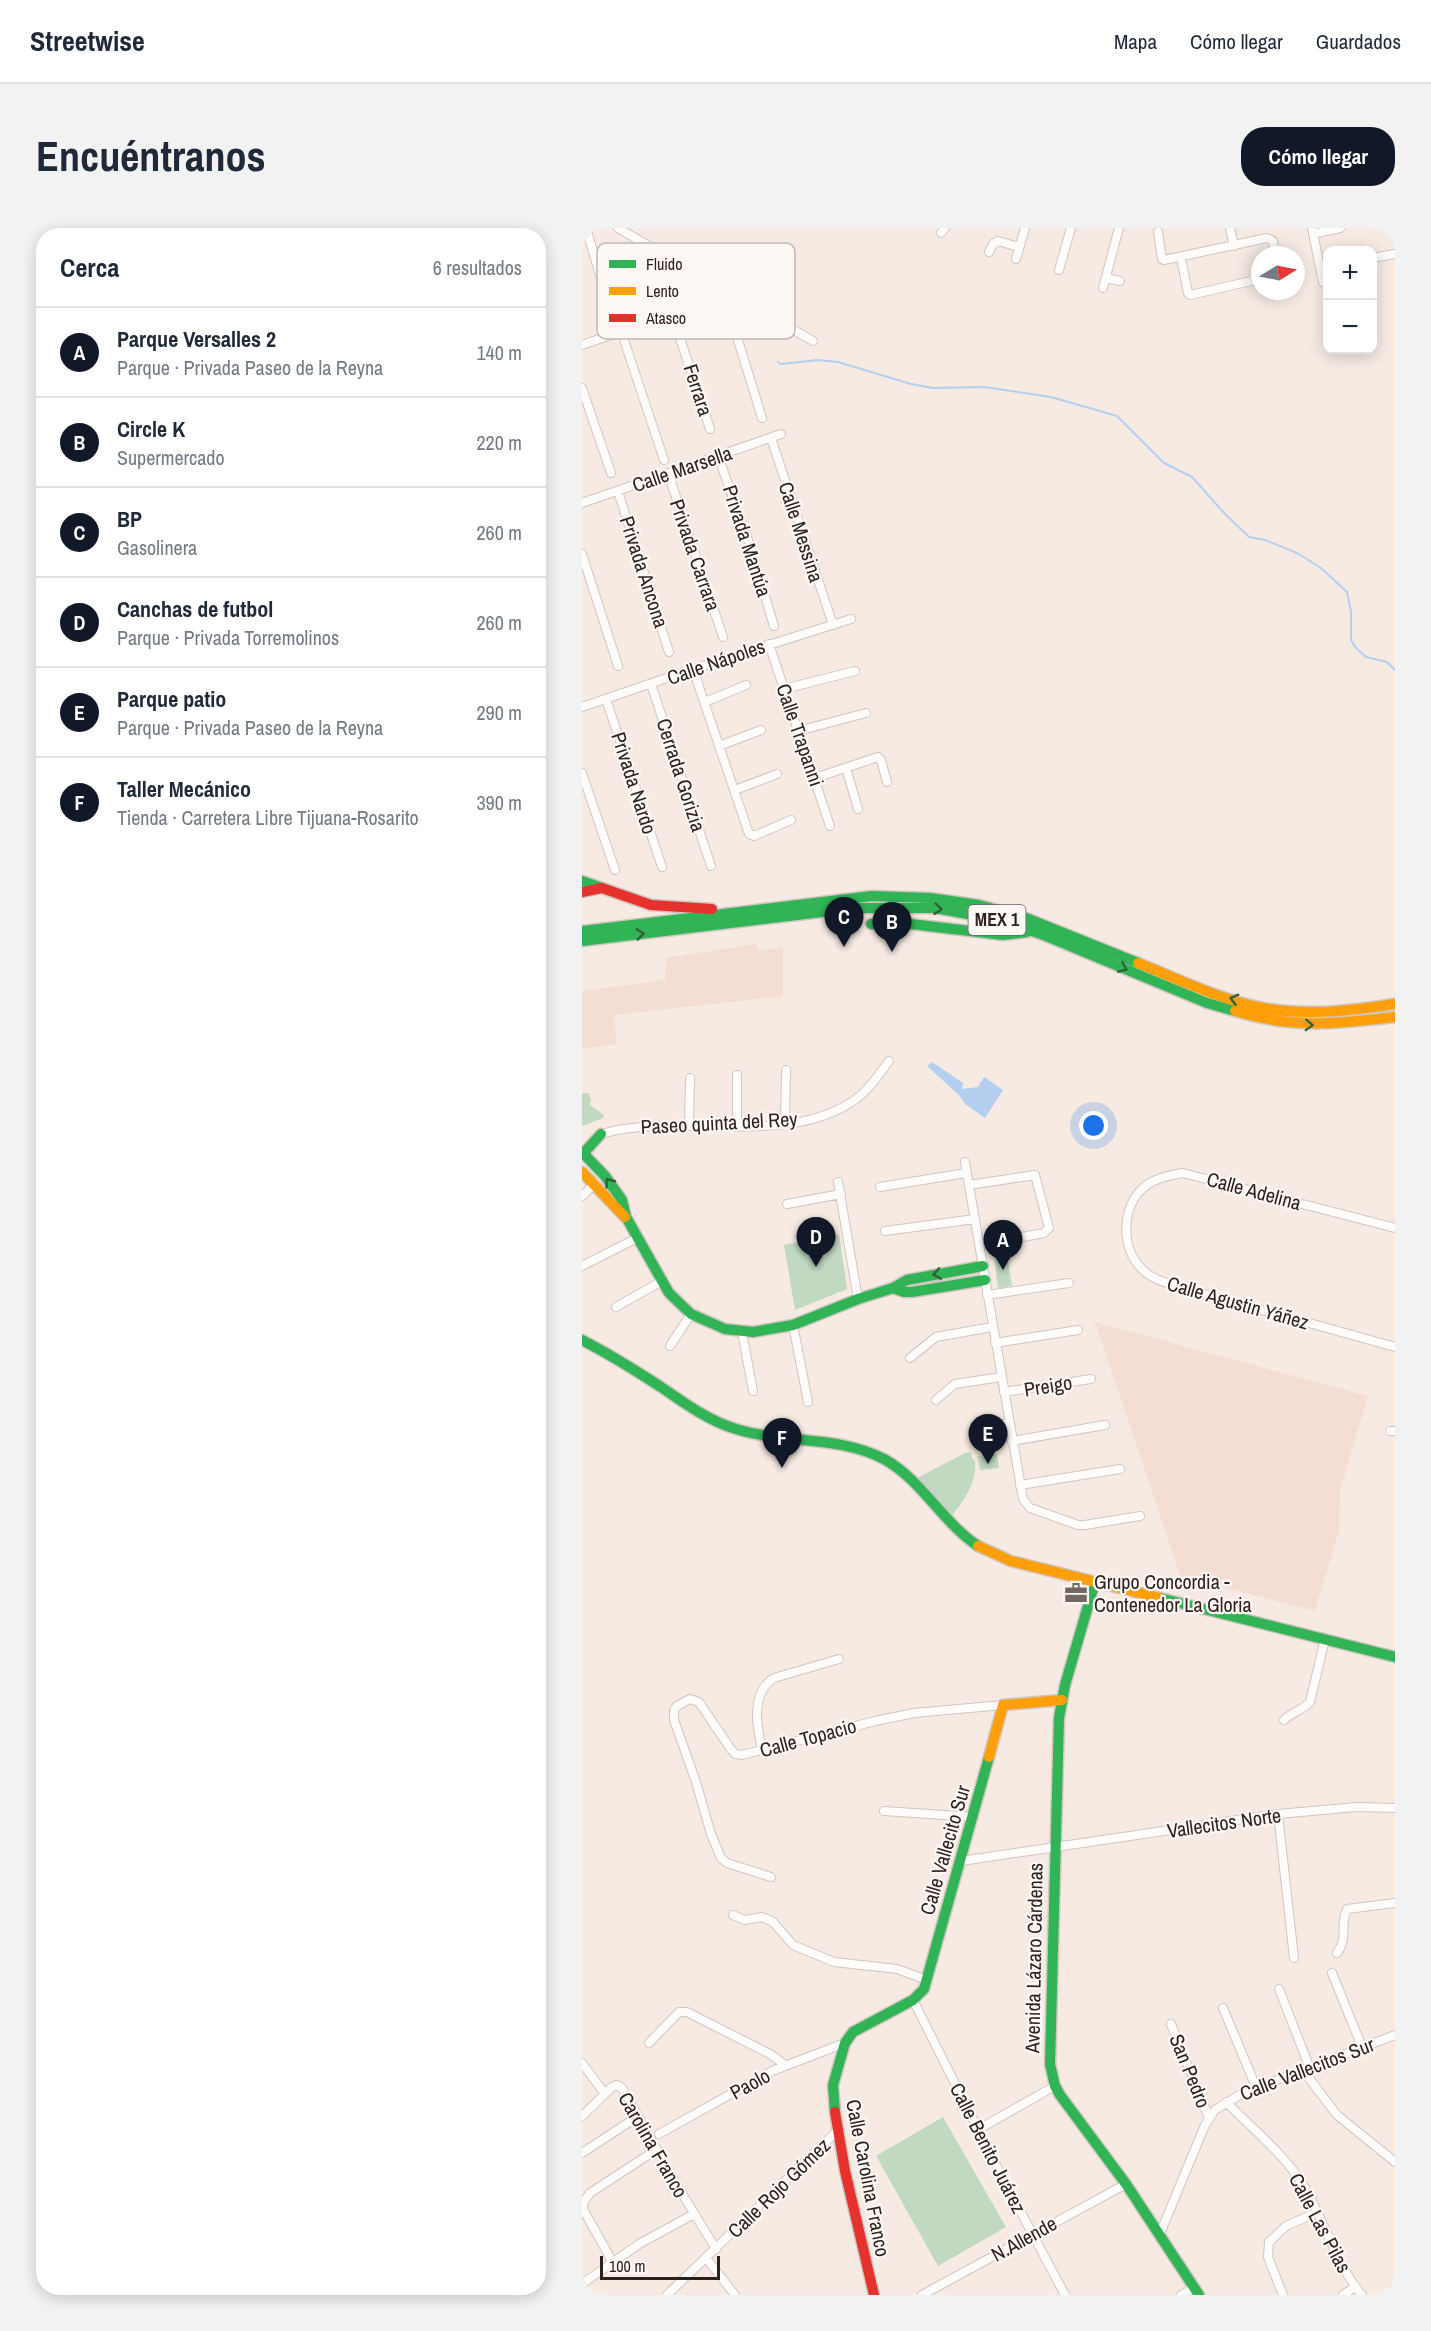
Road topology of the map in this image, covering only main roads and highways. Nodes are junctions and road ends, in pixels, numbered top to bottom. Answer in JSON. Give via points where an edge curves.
{"nodes":[{"id":1,"x":582,"y":881,"type":"edge"},
{"id":2,"x":602,"y":888,"type":"junction"},
{"id":3,"x":582,"y":892,"type":"edge"},
{"id":4,"x":743,"y":910,"type":"junction"},
{"id":5,"x":871,"y":924,"type":"dead end"},
{"id":6,"x":582,"y":931,"type":"edge"},
{"id":7,"x":1033,"y":931,"type":"junction"},
{"id":8,"x":582,"y":940,"type":"edge"},
{"id":9,"x":1395,"y":1004,"type":"edge"},
{"id":10,"x":1395,"y":1017,"type":"edge"},
{"id":11,"x":582,"y":1141,"type":"edge"},
{"id":12,"x":582,"y":1154,"type":"edge"},
{"id":13,"x":582,"y":1172,"type":"edge"},
{"id":14,"x":626,"y":1217,"type":"junction"},
{"id":15,"x":983,"y":1266,"type":"road end"},
{"id":16,"x":985,"y":1280,"type":"road end"},
{"id":17,"x":893,"y":1288,"type":"junction"},
{"id":18,"x":582,"y":1340,"type":"edge"},
{"id":19,"x":1095,"y":1582,"type":"junction"},
{"id":20,"x":1395,"y":1657,"type":"edge"},
{"id":21,"x":1062,"y":1700,"type":"junction"},
{"id":22,"x":845,"y":2043,"type":"joint"},
{"id":23,"x":1196,"y":2292,"type":"edge"},
{"id":24,"x":874,"y":2295,"type":"edge"}],
"edges":[{"from":1,"to":2,"type":"main road"},
{"from":2,"to":3,"type":"main road"},
{"from":2,"to":4,"type":"main road","via":[[651,905]]},
{"from":4,"to":6,"type":"main road","number":"MEX 1"},
{"from":9,"to":4,"type":"main road","number":"MEX 1","one_way":true,"via":[[1318,1012],[1263,1008],[1221,996],[1026,918],[961,902],[872,896]]},
{"from":5,"to":7,"type":"main road","via":[[911,924],[1003,935]]},
{"from":8,"to":7,"type":"main road","number":"MEX 1","one_way":true,"via":[[874,906],[964,912]]},
{"from":7,"to":10,"type":"main road","number":"MEX 1","one_way":true,"via":[[1207,1003],[1260,1018],[1331,1025]]},
{"from":11,"to":12,"type":"main road","via":[[601,1134]]},
{"from":14,"to":12,"type":"main road","one_way":true,"via":[[622,1200]]},
{"from":13,"to":14,"type":"main road"},
{"from":14,"to":17,"type":"main road","via":[[679,1304],[711,1324],[742,1332],[769,1331]]},
{"from":15,"to":17,"type":"main road","one_way":true,"via":[[907,1280]]},
{"from":16,"to":17,"type":"main road","via":[[912,1292]]},
{"from":18,"to":19,"type":"main road","via":[[727,1426],[758,1435],[839,1444],[870,1453],[902,1471],[977,1545],[1012,1560]]},
{"from":19,"to":20,"type":"main road"},
{"from":19,"to":21,"type":"main road","name":"Avenida Lázaro Cárdenas"},
{"from":21,"to":22,"type":"main road","name":"Calle Vallecito Sur","via":[[1003,1705],[924,1989],[913,2000],[853,2031]]},
{"from":21,"to":23,"type":"main road","name":"Avenida Lázaro Cárdenas","via":[[1057,1750],[1050,2064],[1055,2086]]},
{"from":22,"to":24,"type":"main road","name":"Calle Carolina Franco","via":[[833,2085],[833,2103]]}]}
